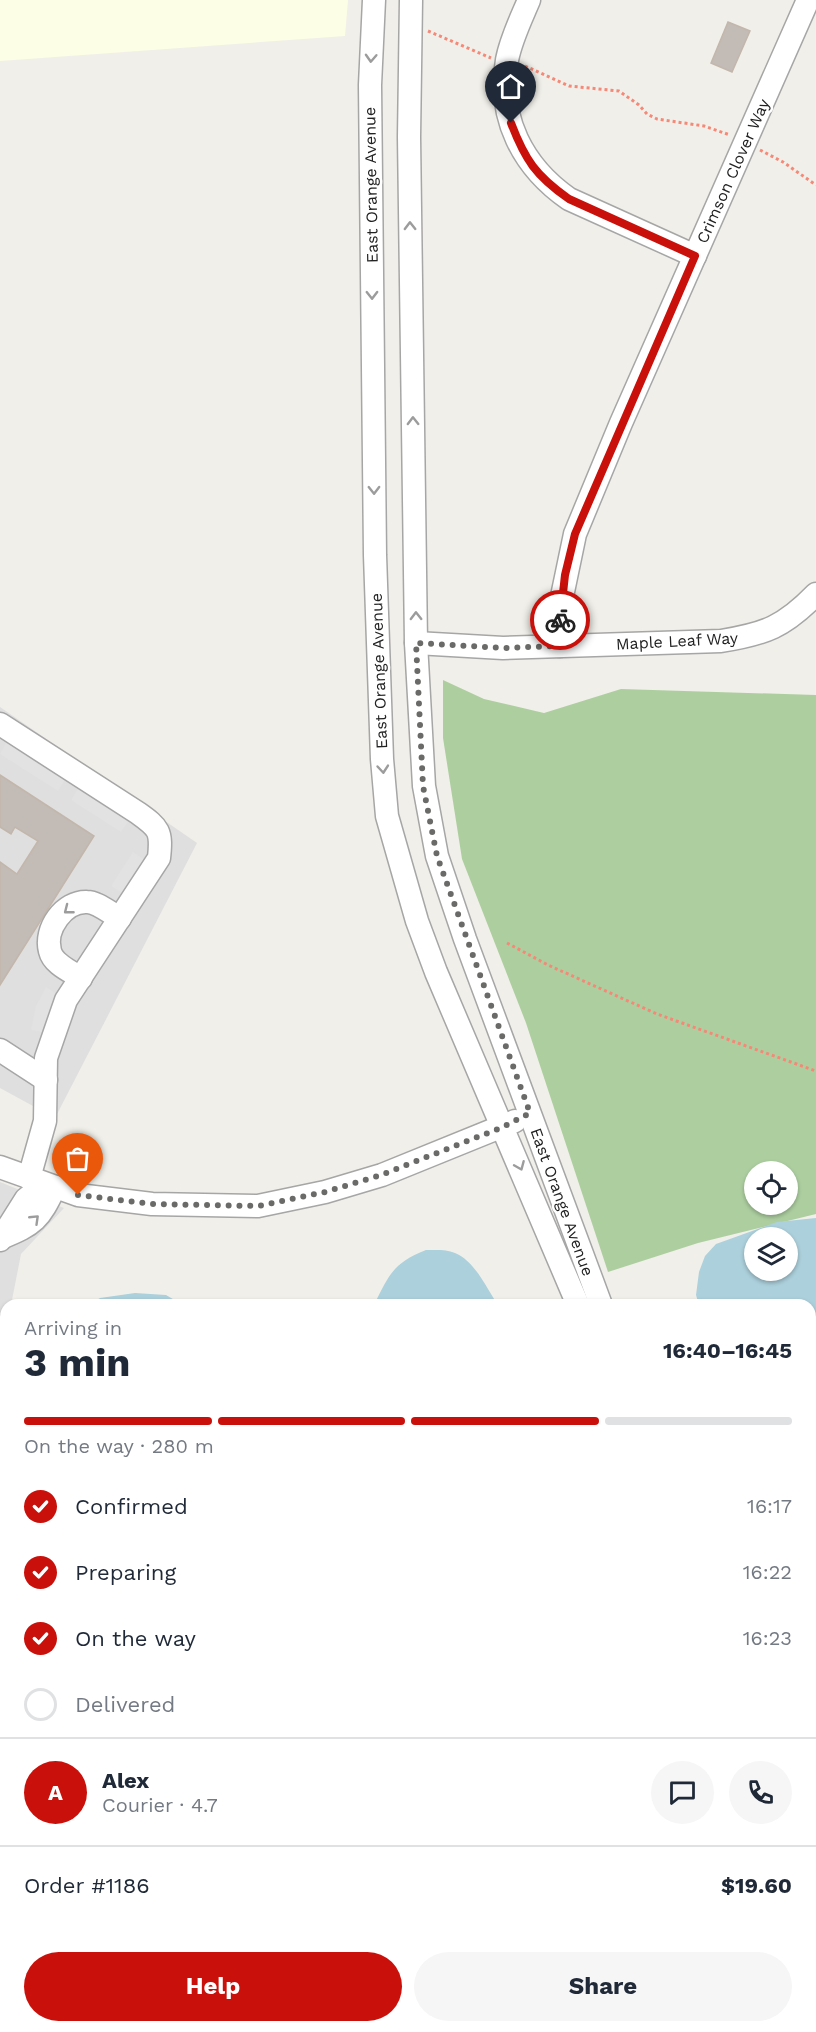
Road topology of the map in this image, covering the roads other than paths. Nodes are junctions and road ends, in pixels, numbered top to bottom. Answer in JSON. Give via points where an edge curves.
{"nodes":[{"id":1,"x":374,"y":0,"type":"edge"},
{"id":2,"x":411,"y":0,"type":"edge"},
{"id":3,"x":530,"y":0,"type":"edge"},
{"id":4,"x":808,"y":0,"type":"edge"},
{"id":5,"x":695,"y":256,"type":"junction"},
{"id":6,"x":816,"y":594,"type":"edge"},
{"id":7,"x":416,"y":643,"type":"junction"},
{"id":8,"x":560,"y":646,"type":"junction"},
{"id":9,"x":0,"y":724,"type":"edge"},
{"id":10,"x":120,"y":918,"type":"junction"},
{"id":11,"x":81,"y":978,"type":"junction"},
{"id":12,"x":0,"y":1050,"type":"edge"},
{"id":13,"x":46,"y":1080,"type":"junction"},
{"id":14,"x":530,"y":1113,"type":"junction"},
{"id":15,"x":503,"y":1127,"type":"junction"},
{"id":16,"x":0,"y":1167,"type":"edge"},
{"id":17,"x":43,"y":1183,"type":"junction"},
{"id":18,"x":0,"y":1239,"type":"edge"},
{"id":19,"x":575,"y":1299,"type":"edge"},
{"id":20,"x":599,"y":1299,"type":"edge"}],
"edges":[{"from":1,"to":15,"type":"street","name":"East Orange Avenue","one_way":true,"via":[[370,85],[375,555],[387,816],[436,972]]},
{"from":7,"to":2,"type":"street","name":"East Orange Avenue","one_way":true,"via":[[409,137]]},
{"from":3,"to":5,"type":"street","via":[[507,61],[505,94],[511,123],[528,161],[552,188],[569,199]]},
{"from":4,"to":5,"type":"street","name":"Crimson Clover Way"},
{"from":5,"to":8,"type":"street","name":"Crimson Clover Way","via":[[575,534],[560,606]]},
{"from":6,"to":8,"type":"street","name":"Maple Leaf Way","via":[[780,624],[753,636],[720,641]]},
{"from":7,"to":8,"type":"street","name":"Maple Leaf Way","via":[[503,648]]},
{"from":7,"to":14,"type":"street","name":"East Orange Avenue","via":[[423,786],[437,856]]},
{"from":9,"to":10,"type":"street","via":[[157,827],[161,841],[159,858]]},
{"from":10,"to":11,"type":"street"},
{"from":10,"to":11,"type":"street","one_way":true,"via":[[89,901],[66,909],[54,922],[50,952],[57,962]]},
{"from":11,"to":13,"type":"street","via":[[66,1000],[51,1042]]},
{"from":12,"to":13,"type":"street"},
{"from":13,"to":17,"type":"street"},
{"from":14,"to":15,"type":"street"},
{"from":14,"to":20,"type":"street","name":"East Orange Avenue"},
{"from":15,"to":17,"type":"street","via":[[381,1175],[258,1206],[152,1204],[78,1195]]},
{"from":15,"to":19,"type":"street","name":"East Orange Avenue","one_way":true},
{"from":16,"to":17,"type":"street"},
{"from":17,"to":18,"type":"street","via":[[26,1198]]}]}
